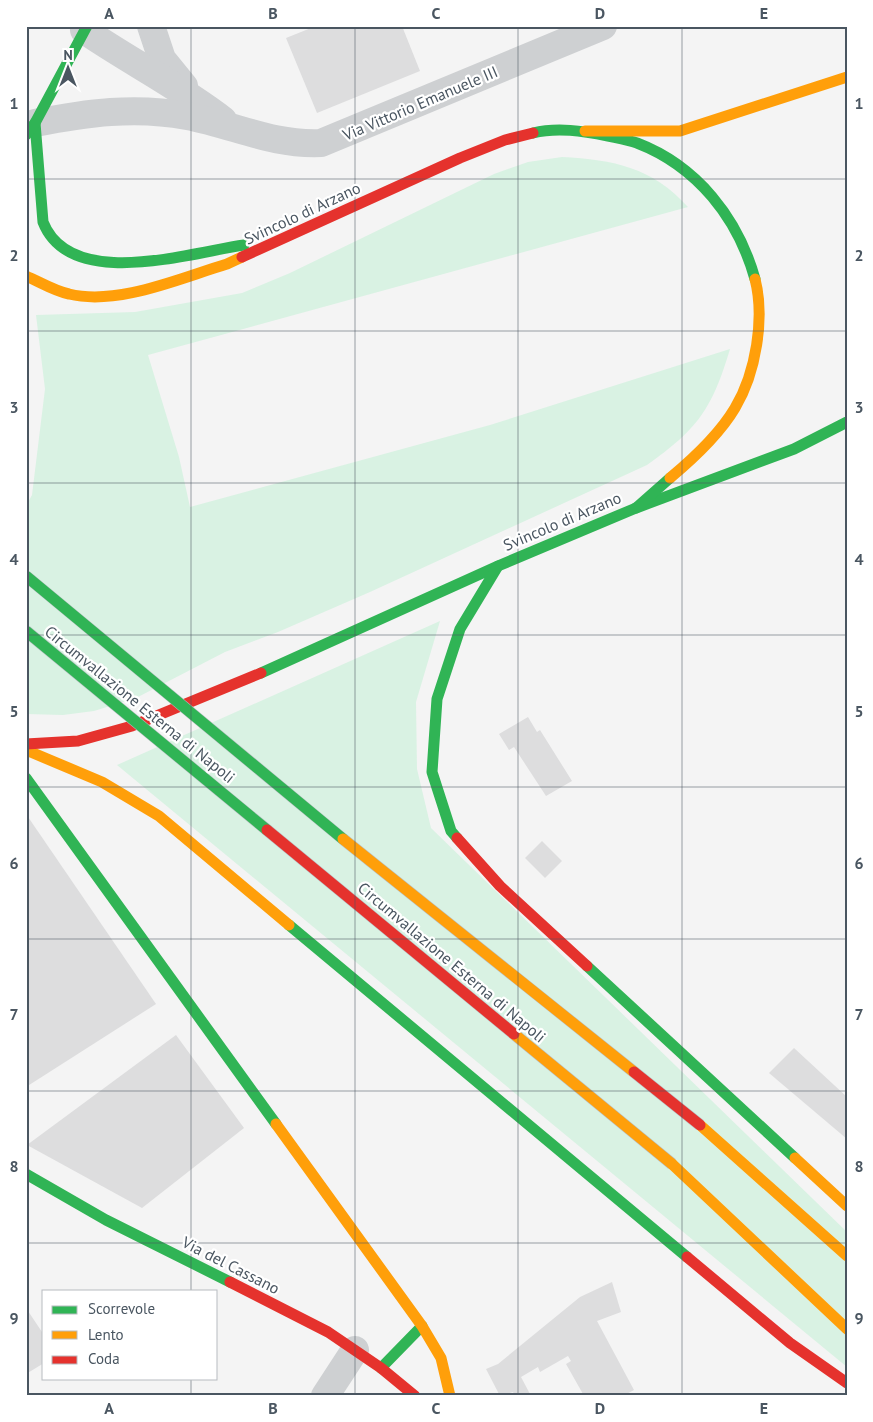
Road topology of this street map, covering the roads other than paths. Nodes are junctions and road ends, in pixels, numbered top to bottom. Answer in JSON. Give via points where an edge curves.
{"nodes":[{"id":1,"x":150,"y":26,"type":"edge"},
{"id":2,"x":603,"y":26,"type":"edge"},
{"id":3,"x":80,"y":27,"type":"edge"},
{"id":4,"x":847,"y":77,"type":"edge"},
{"id":5,"x":193,"y":97,"type":"junction"},
{"id":6,"x":29,"y":122,"type":"edge"},
{"id":7,"x":232,"y":127,"type":"junction"},
{"id":8,"x":585,"y":131,"type":"junction"},
{"id":9,"x":282,"y":240,"type":"junction"},
{"id":10,"x":26,"y":276,"type":"edge"},
{"id":11,"x":847,"y":422,"type":"edge"},
{"id":12,"x":636,"y":508,"type":"junction"},
{"id":13,"x":498,"y":566,"type":"junction"},
{"id":14,"x":26,"y":576,"type":"edge"},
{"id":15,"x":26,"y":632,"type":"edge"},
{"id":16,"x":26,"y":744,"type":"edge"},
{"id":17,"x":26,"y":750,"type":"edge"},
{"id":18,"x":26,"y":778,"type":"edge"},
{"id":19,"x":26,"y":1174,"type":"edge"},
{"id":20,"x":847,"y":1206,"type":"edge"},
{"id":21,"x":847,"y":1256,"type":"edge"},
{"id":22,"x":422,"y":1326,"type":"junction"},
{"id":23,"x":847,"y":1329,"type":"edge"},
{"id":24,"x":355,"y":1350,"type":"junction"},
{"id":25,"x":847,"y":1383,"type":"edge"},
{"id":26,"x":397,"y":1385,"type":"edge"},
{"id":27,"x":325,"y":1396,"type":"edge"},
{"id":28,"x":450,"y":1396,"type":"edge"}],
"edges":[{"from":1,"to":5,"type":"street","via":[[162,59]]},
{"from":2,"to":7,"type":"street","name":"Via Vittorio Emanuele III","via":[[321,143],[296,144],[268,139]]},
{"from":3,"to":5,"type":"street","name":"Via Vittorio Emanuele III"},
{"from":3,"to":6,"type":"main road"},
{"from":4,"to":8,"type":"main road","via":[[680,131]]},
{"from":5,"to":7,"type":"street","name":"Via Vittorio Emanuele III"},
{"from":6,"to":7,"type":"street","name":"Via Vittorio Emanuele III","via":[[128,110],[187,116]]},
{"from":6,"to":9,"type":"main road","via":[[40,169],[39,203],[43,224],[53,241],[70,253],[88,260],[114,262]]},
{"from":8,"to":9,"type":"main road","name":"Svincolo di Arzano","via":[[546,130],[506,140]]},
{"from":8,"to":12,"type":"main road","name":"Svincolo di Arzano","via":[[637,143],[669,159],[696,178],[728,216],[747,251],[756,284],[759,328],[753,364],[734,408],[700,452]]},
{"from":9,"to":10,"type":"main road","name":"Svincolo di Arzano","via":[[228,264],[123,295],[96,298],[68,294]]},
{"from":11,"to":12,"type":"main road","via":[[794,449]]},
{"from":12,"to":13,"type":"main road","name":"Svincolo di Arzano"},
{"from":13,"to":16,"type":"main road","name":"Svincolo di Arzano","via":[[230,688],[132,726],[78,741]]},
{"from":13,"to":20,"type":"main road","via":[[460,629],[437,699],[432,772],[451,831],[500,886]]},
{"from":14,"to":21,"type":"main road","name":"Circumvallazione Esterna di Napoli","bridge":true,"via":[[310,813],[700,1125]]},
{"from":15,"to":23,"type":"main road","name":"Circumvallazione Esterna di Napoli","bridge":true,"via":[[672,1164]]},
{"from":17,"to":25,"type":"main road","via":[[102,782],[159,816],[782,1336]]},
{"from":18,"to":22,"type":"main road"},
{"from":19,"to":24,"type":"main road","name":"Via del Cassano","via":[[106,1220],[328,1332]]},
{"from":22,"to":26,"type":"main road"},
{"from":22,"to":28,"type":"main road","via":[[441,1358]]},
{"from":24,"to":26,"type":"main road","name":"Via del Cassano"},
{"from":24,"to":27,"type":"street"}]}
